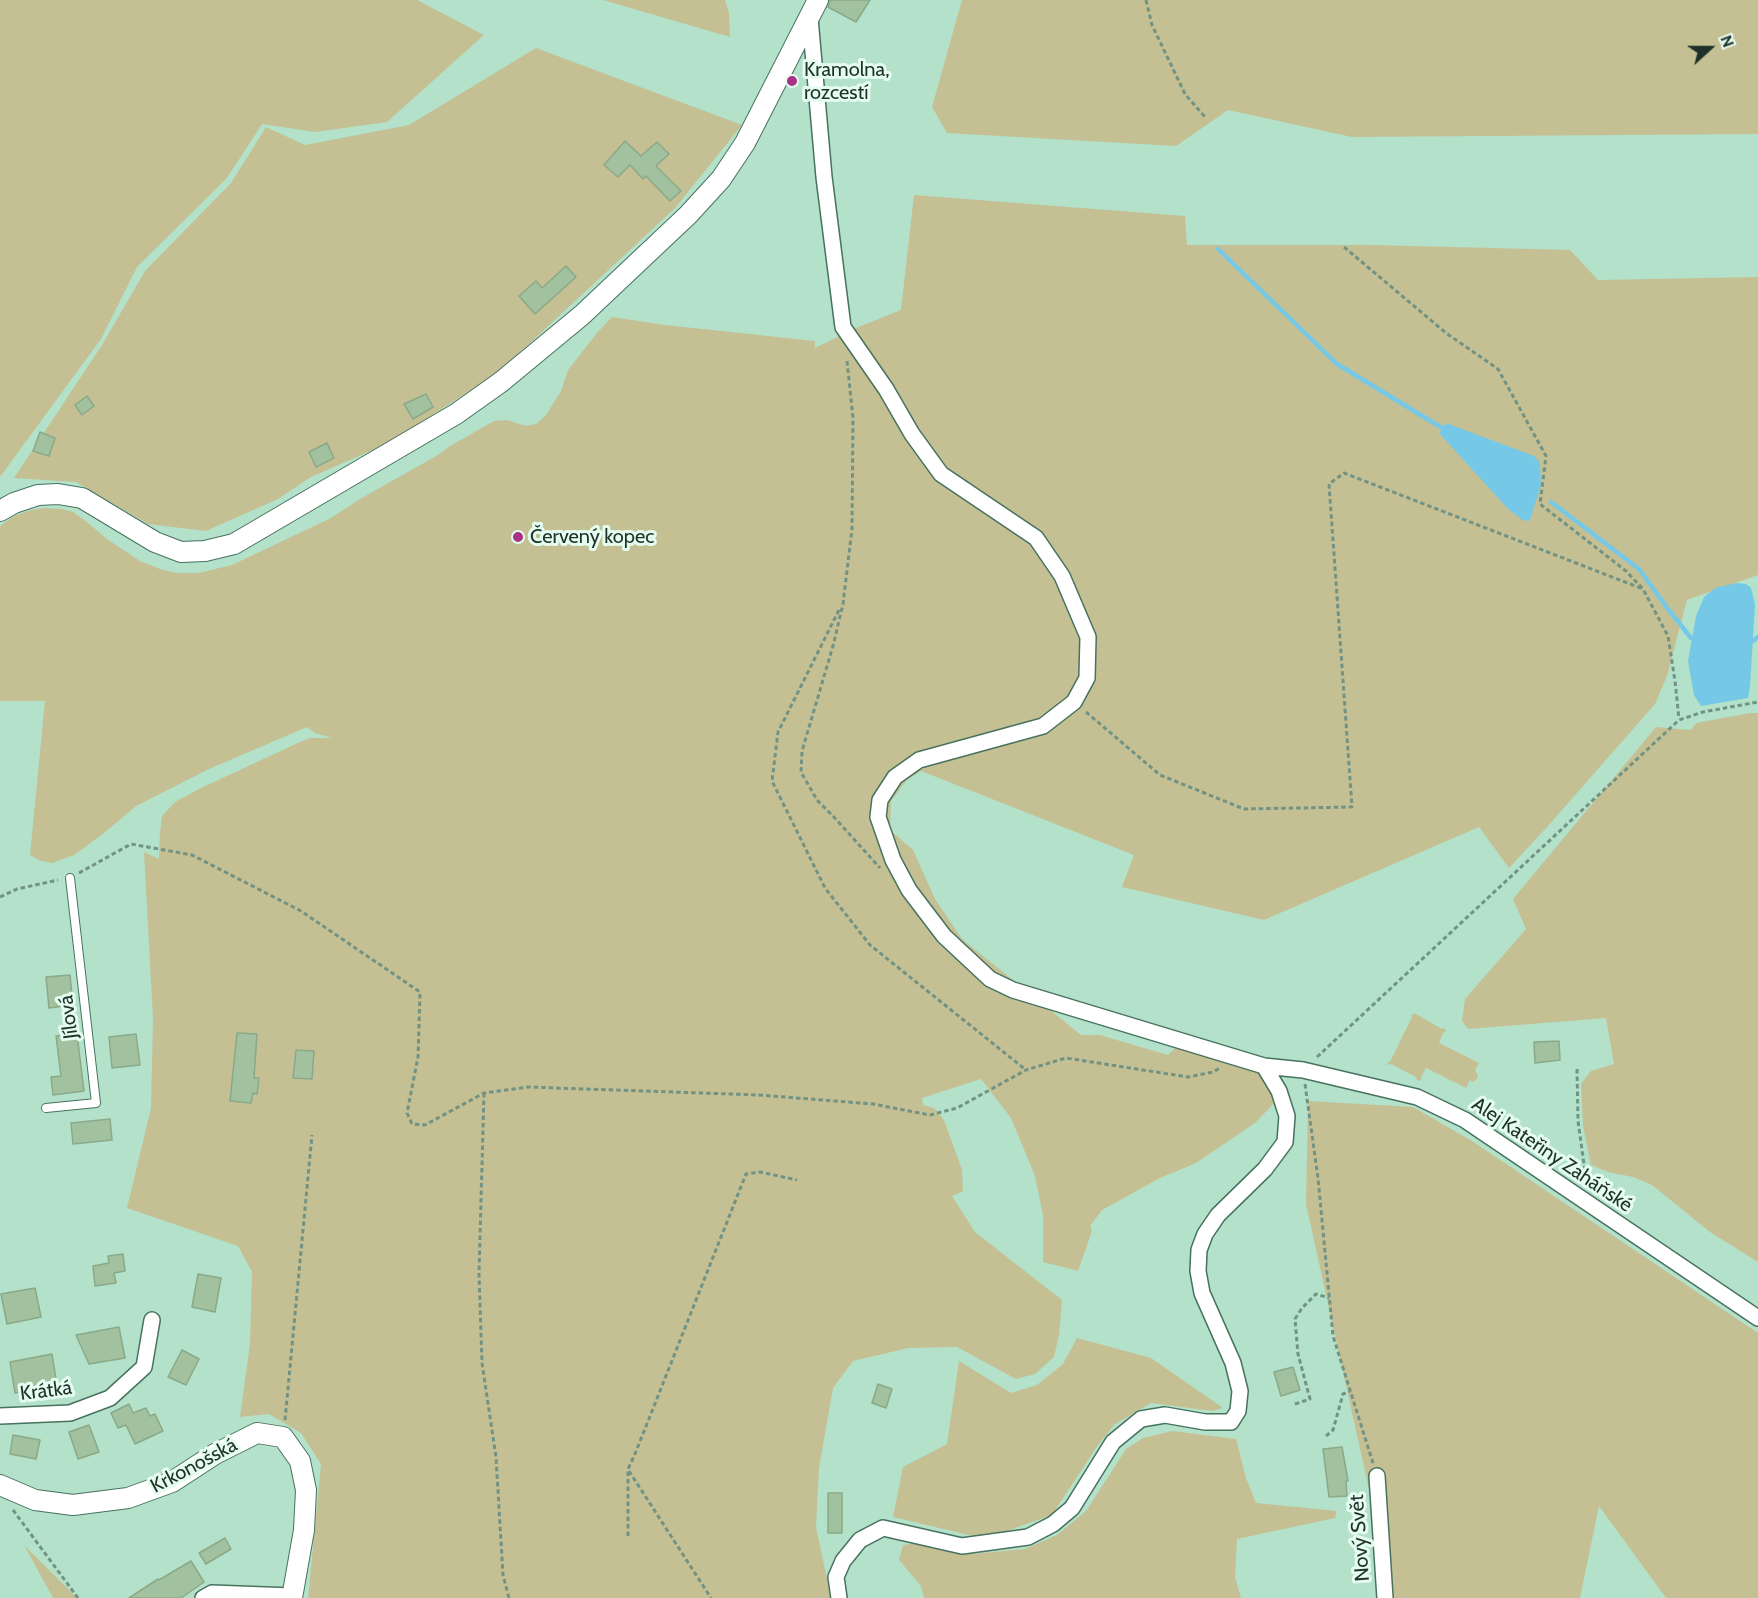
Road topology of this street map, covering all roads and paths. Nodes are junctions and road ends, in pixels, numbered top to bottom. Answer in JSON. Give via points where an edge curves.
{"nodes":[{"id":1,"x":1146,"y":0,"type":"edge"},
{"id":2,"x":812,"y":6,"type":"edge"},
{"id":3,"x":1205,"y":117,"type":"dead end"},
{"id":4,"x":1344,"y":246,"type":"dead end"},
{"id":5,"x":847,"y":361,"type":"dead end"},
{"id":6,"x":0,"y":511,"type":"edge"},
{"id":7,"x":1643,"y":589,"type":"junction"},
{"id":8,"x":843,"y":604,"type":"junction"},
{"id":9,"x":1074,"y":702,"type":"junction"},
{"id":10,"x":1758,"y":702,"type":"edge"},
{"id":11,"x":1679,"y":720,"type":"junction"},
{"id":12,"x":885,"y":872,"type":"dead end"},
{"id":13,"x":70,"y":878,"type":"junction"},
{"id":14,"x":0,"y":897,"type":"edge"},
{"id":15,"x":1240,"y":1058,"type":"junction"},
{"id":16,"x":1264,"y":1066,"type":"junction"},
{"id":17,"x":1577,"y":1069,"type":"dead end"},
{"id":18,"x":1026,"y":1070,"type":"junction"},
{"id":19,"x":1303,"y":1070,"type":"junction"},
{"id":20,"x":484,"y":1093,"type":"junction"},
{"id":21,"x":46,"y":1108,"type":"dead end"},
{"id":22,"x":312,"y":1135,"type":"dead end"},
{"id":23,"x":796,"y":1180,"type":"dead end"},
{"id":24,"x":1581,"y":1198,"type":"junction"},
{"id":25,"x":1329,"y":1298,"type":"junction"},
{"id":26,"x":1758,"y":1318,"type":"edge"},
{"id":27,"x":152,"y":1320,"type":"dead end"},
{"id":28,"x":1350,"y":1391,"type":"junction"},
{"id":29,"x":1295,"y":1404,"type":"dead end"},
{"id":30,"x":0,"y":1416,"type":"edge"},
{"id":31,"x":1326,"y":1436,"type":"dead end"},
{"id":32,"x":283,"y":1437,"type":"junction"},
{"id":33,"x":628,"y":1469,"type":"junction"},
{"id":34,"x":1377,"y":1476,"type":"joint"},
{"id":35,"x":0,"y":1485,"type":"edge"},
{"id":36,"x":14,"y":1510,"type":"dead end"},
{"id":37,"x":628,"y":1536,"type":"dead end"},
{"id":38,"x":292,"y":1597,"type":"edge"},
{"id":39,"x":78,"y":1598,"type":"edge"},
{"id":40,"x":203,"y":1598,"type":"edge"},
{"id":41,"x":508,"y":1598,"type":"edge"},
{"id":42,"x":711,"y":1598,"type":"edge"},
{"id":43,"x":839,"y":1598,"type":"edge"},
{"id":44,"x":1385,"y":1598,"type":"edge"}],
"edges":[{"from":1,"to":3,"type":"path","via":[[1152,26],[1185,94]]},
{"from":2,"to":6,"type":"street","via":[[745,142],[721,179],[582,315],[456,414],[234,544],[206,551],[181,552],[155,542],[82,498],[38,495]]},
{"from":2,"to":9,"type":"street","via":[[824,177],[843,327],[941,474],[1036,538],[1062,576],[1088,637],[1087,678]]},
{"from":4,"to":7,"type":"path","via":[[1446,333],[1498,369],[1546,456],[1540,504],[1626,571]]},
{"from":5,"to":8,"type":"path","via":[[853,418],[852,529]]},
{"from":7,"to":9,"type":"path","via":[[1344,473],[1329,484],[1352,807],[1244,809],[1160,775]]},
{"from":7,"to":11,"type":"path","via":[[1668,636]]},
{"from":8,"to":12,"type":"path","via":[[802,751],[801,772],[817,800]]},
{"from":8,"to":18,"type":"path","via":[[778,732],[772,781],[825,888],[870,945]]},
{"from":9,"to":15,"type":"street","name":"Alej Kateřiny Zaháňské","via":[[1043,726],[919,760],[895,777],[880,800],[878,817],[893,860],[909,890],[944,936],[990,979],[1013,990]]},
{"from":10,"to":11,"type":"path"},
{"from":11,"to":19,"type":"path"},
{"from":13,"to":14,"type":"path","via":[[17,889]]},
{"from":13,"to":20,"type":"path","via":[[131,844],[192,855],[302,911],[420,992],[418,1057],[407,1113],[412,1124],[425,1125]]},
{"from":13,"to":21,"type":"lane","name":"Jílová","via":[[96,1103]]},
{"from":15,"to":16,"type":"street","name":"Alej Kateřiny Zaháňské"},
{"from":15,"to":18,"type":"path","via":[[1213,1072],[1188,1077],[1065,1058]]},
{"from":16,"to":19,"type":"street","name":"Alej Kateřiny Zaháňské"},
{"from":16,"to":43,"type":"street","via":[[1279,1091],[1287,1116],[1285,1142],[1265,1169],[1218,1215],[1199,1250],[1202,1293],[1233,1363],[1240,1391],[1238,1411],[1231,1422],[1165,1415],[1142,1419],[1113,1442],[1072,1508],[1028,1537],[962,1546],[883,1528],[861,1540],[843,1561],[836,1577]]},
{"from":17,"to":24,"type":"path","via":[[1578,1121],[1586,1179]]},
{"from":18,"to":20,"type":"path","via":[[957,1108],[930,1115],[873,1104],[759,1095],[528,1087]]},
{"from":19,"to":24,"type":"street","name":"Alej Kateřiny Zaháňské","via":[[1417,1097],[1465,1120]]},
{"from":19,"to":25,"type":"path"},
{"from":20,"to":41,"type":"path","via":[[479,1273],[482,1363],[496,1457],[503,1575]]},
{"from":22,"to":32,"type":"path"},
{"from":23,"to":33,"type":"path","via":[[760,1172],[746,1174]]},
{"from":24,"to":26,"type":"street","name":"Alej Kateřiny Zaháňské"},
{"from":25,"to":28,"type":"path","via":[[1333,1336]]},
{"from":25,"to":29,"type":"path","via":[[1316,1294],[1295,1319],[1298,1354],[1310,1399]]},
{"from":27,"to":30,"type":"street","name":"Krátká","via":[[144,1366],[110,1398],[70,1413]]},
{"from":28,"to":31,"type":"path","via":[[1344,1394],[1333,1430]]},
{"from":28,"to":34,"type":"path"},
{"from":32,"to":35,"type":"street","name":"Krkonošská","via":[[257,1433],[214,1454],[172,1482],[128,1498],[74,1505],[35,1500]]},
{"from":32,"to":38,"type":"street","via":[[300,1461],[306,1490],[304,1530]]},
{"from":33,"to":37,"type":"path"},
{"from":33,"to":42,"type":"path"},
{"from":34,"to":44,"type":"street","name":"Nový Svět"},
{"from":36,"to":39,"type":"path"},
{"from":38,"to":40,"type":"street","via":[[212,1593]]}]}
